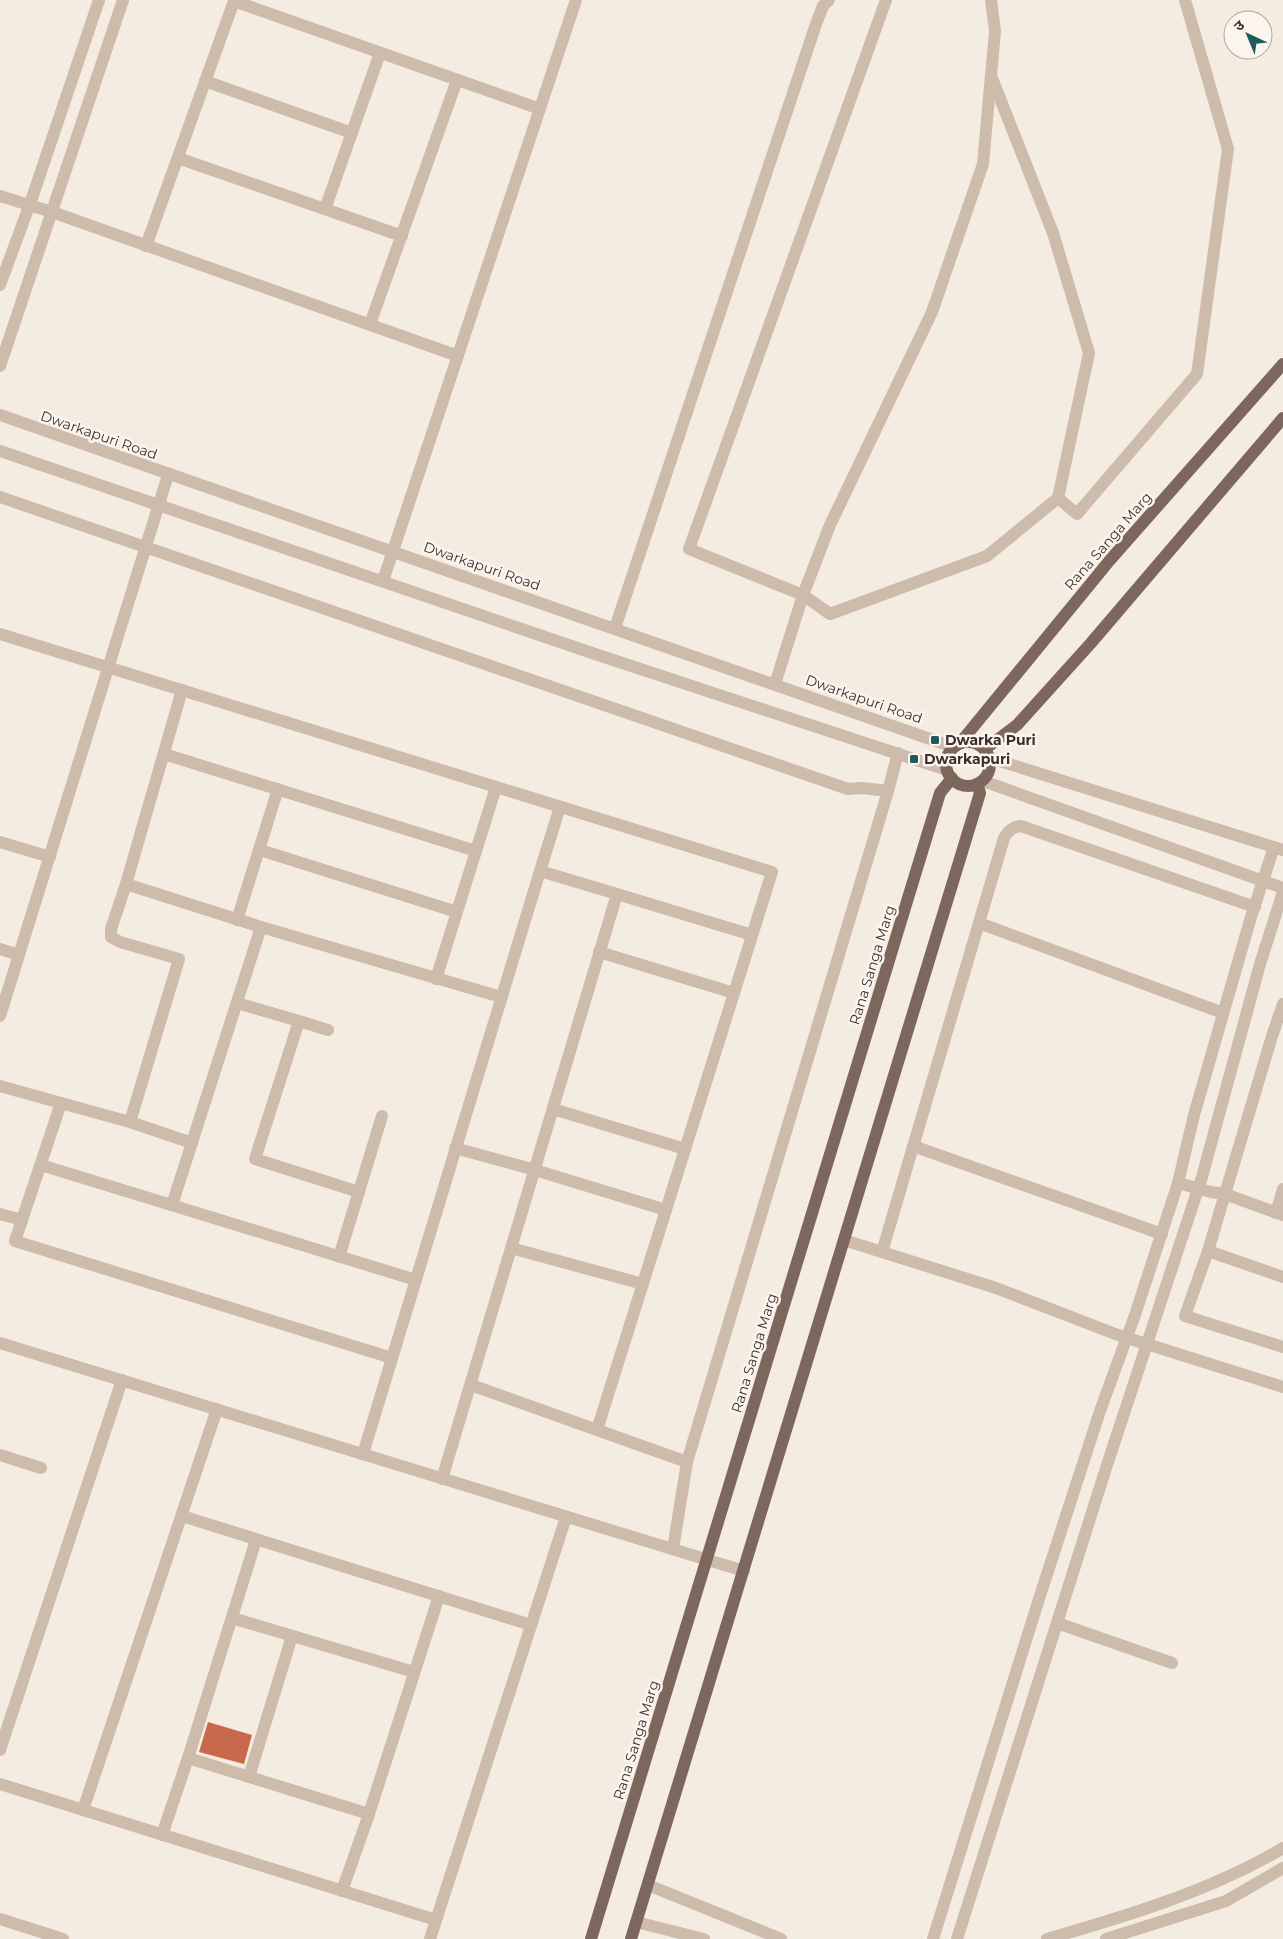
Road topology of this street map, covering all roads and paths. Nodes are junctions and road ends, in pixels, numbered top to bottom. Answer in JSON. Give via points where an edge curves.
{"nodes":[{"id":1,"x":99,"y":0,"type":"edge"},
{"id":2,"x":123,"y":0,"type":"edge"},
{"id":3,"x":576,"y":0,"type":"edge"},
{"id":4,"x":828,"y":0,"type":"edge"},
{"id":5,"x":886,"y":0,"type":"edge"},
{"id":6,"x":990,"y":0,"type":"edge"},
{"id":7,"x":1185,"y":0,"type":"edge"},
{"id":8,"x":380,"y":53,"type":"junction"},
{"id":9,"x":991,"y":75,"type":"junction"},
{"id":10,"x":458,"y":80,"type":"junction"},
{"id":11,"x":205,"y":81,"type":"junction"},
{"id":12,"x":540,"y":109,"type":"junction"},
{"id":13,"x":352,"y":133,"type":"junction"},
{"id":14,"x":178,"y":158,"type":"junction"},
{"id":15,"x":0,"y":196,"type":"edge"},
{"id":16,"x":29,"y":206,"type":"junction"},
{"id":17,"x":325,"y":209,"type":"junction"},
{"id":18,"x":52,"y":212,"type":"junction"},
{"id":19,"x":402,"y":236,"type":"junction"},
{"id":20,"x":146,"y":246,"type":"junction"},
{"id":21,"x":0,"y":286,"type":"edge"},
{"id":22,"x":370,"y":324,"type":"junction"},
{"id":23,"x":458,"y":356,"type":"junction"},
{"id":24,"x":1283,"y":364,"type":"edge"},
{"id":25,"x":0,"y":366,"type":"edge"},
{"id":26,"x":0,"y":416,"type":"edge"},
{"id":27,"x":1283,"y":418,"type":"edge"},
{"id":28,"x":0,"y":451,"type":"edge"},
{"id":29,"x":168,"y":475,"type":"junction"},
{"id":30,"x":0,"y":497,"type":"edge"},
{"id":31,"x":1058,"y":498,"type":"junction"},
{"id":32,"x":160,"y":505,"type":"junction"},
{"id":33,"x":147,"y":546,"type":"junction"},
{"id":34,"x":394,"y":552,"type":"junction"},
{"id":35,"x":383,"y":582,"type":"junction"},
{"id":36,"x":803,"y":595,"type":"junction"},
{"id":37,"x":615,"y":628,"type":"junction"},
{"id":38,"x":0,"y":635,"type":"edge"},
{"id":39,"x":109,"y":668,"type":"junction"},
{"id":40,"x":775,"y":684,"type":"junction"},
{"id":41,"x":182,"y":690,"type":"junction"},
{"id":42,"x":957,"y":745,"type":"junction"},
{"id":43,"x":898,"y":753,"type":"junction"},
{"id":44,"x":988,"y":753,"type":"junction"},
{"id":45,"x":164,"y":754,"type":"junction"},
{"id":46,"x":949,"y":774,"type":"junction"},
{"id":47,"x":980,"y":783,"type":"junction"},
{"id":48,"x":496,"y":787,"type":"junction"},
{"id":49,"x":278,"y":789,"type":"junction"},
{"id":50,"x":888,"y":791,"type":"junction"},
{"id":51,"x":560,"y":807,"type":"junction"},
{"id":52,"x":0,"y":842,"type":"edge"},
{"id":53,"x":1279,"y":848,"type":"edge"},
{"id":54,"x":260,"y":850,"type":"junction"},
{"id":55,"x":476,"y":851,"type":"junction"},
{"id":56,"x":50,"y":857,"type":"junction"},
{"id":57,"x":540,"y":871,"type":"junction"},
{"id":58,"x":1263,"y":882,"type":"junction"},
{"id":59,"x":126,"y":884,"type":"junction"},
{"id":60,"x":1283,"y":888,"type":"edge"},
{"id":61,"x":1283,"y":892,"type":"edge"},
{"id":62,"x":617,"y":894,"type":"junction"},
{"id":63,"x":1255,"y":907,"type":"junction"},
{"id":64,"x":457,"y":912,"type":"junction"},
{"id":65,"x":237,"y":920,"type":"junction"},
{"id":66,"x":979,"y":924,"type":"junction"},
{"id":67,"x":261,"y":928,"type":"junction"},
{"id":68,"x":752,"y":935,"type":"junction"},
{"id":69,"x":0,"y":949,"type":"edge"},
{"id":70,"x":599,"y":952,"type":"junction"},
{"id":71,"x":19,"y":955,"type":"junction"},
{"id":72,"x":436,"y":978,"type":"junction"},
{"id":73,"x":734,"y":993,"type":"junction"},
{"id":74,"x":500,"y":997,"type":"junction"},
{"id":75,"x":237,"y":1003,"type":"junction"},
{"id":76,"x":1283,"y":1004,"type":"edge"},
{"id":77,"x":1224,"y":1013,"type":"junction"},
{"id":78,"x":0,"y":1016,"type":"edge"},
{"id":79,"x":299,"y":1021,"type":"junction"},
{"id":80,"x":328,"y":1030,"type":"dead end"},
{"id":81,"x":1277,"y":1037,"type":"edge"},
{"id":82,"x":0,"y":1086,"type":"edge"},
{"id":83,"x":61,"y":1104,"type":"junction"},
{"id":84,"x":552,"y":1109,"type":"junction"},
{"id":85,"x":382,"y":1116,"type":"dead end"},
{"id":86,"x":130,"y":1122,"type":"junction"},
{"id":87,"x":192,"y":1143,"type":"junction"},
{"id":88,"x":913,"y":1146,"type":"junction"},
{"id":89,"x":455,"y":1148,"type":"junction"},
{"id":90,"x":685,"y":1149,"type":"junction"},
{"id":91,"x":41,"y":1165,"type":"junction"},
{"id":92,"x":534,"y":1170,"type":"junction"},
{"id":93,"x":1178,"y":1184,"type":"junction"},
{"id":94,"x":1197,"y":1188,"type":"junction"},
{"id":95,"x":1283,"y":1189,"type":"edge"},
{"id":96,"x":359,"y":1192,"type":"junction"},
{"id":97,"x":1225,"y":1194,"type":"junction"},
{"id":98,"x":172,"y":1205,"type":"junction"},
{"id":99,"x":666,"y":1210,"type":"junction"},
{"id":100,"x":0,"y":1214,"type":"edge"},
{"id":101,"x":1279,"y":1214,"type":"edge"},
{"id":102,"x":22,"y":1220,"type":"junction"},
{"id":103,"x":1162,"y":1234,"type":"junction"},
{"id":104,"x":844,"y":1240,"type":"junction"},
{"id":105,"x":511,"y":1248,"type":"junction"},
{"id":106,"x":1208,"y":1251,"type":"junction"},
{"id":107,"x":882,"y":1252,"type":"junction"},
{"id":108,"x":339,"y":1257,"type":"junction"},
{"id":109,"x":1283,"y":1277,"type":"edge"},
{"id":110,"x":416,"y":1280,"type":"junction"},
{"id":111,"x":643,"y":1284,"type":"junction"},
{"id":112,"x":1127,"y":1338,"type":"junction"},
{"id":113,"x":0,"y":1343,"type":"edge"},
{"id":114,"x":1146,"y":1343,"type":"junction"},
{"id":115,"x":1283,"y":1346,"type":"edge"},
{"id":116,"x":392,"y":1358,"type":"junction"},
{"id":117,"x":122,"y":1380,"type":"junction"},
{"id":118,"x":471,"y":1385,"type":"junction"},
{"id":119,"x":1283,"y":1386,"type":"edge"},
{"id":120,"x":217,"y":1410,"type":"junction"},
{"id":121,"x":597,"y":1430,"type":"junction"},
{"id":122,"x":363,"y":1454,"type":"junction"},
{"id":123,"x":0,"y":1455,"type":"edge"},
{"id":124,"x":687,"y":1462,"type":"junction"},
{"id":125,"x":41,"y":1468,"type":"dead end"},
{"id":126,"x":442,"y":1479,"type":"junction"},
{"id":127,"x":182,"y":1516,"type":"junction"},
{"id":128,"x":566,"y":1516,"type":"junction"},
{"id":129,"x":256,"y":1540,"type":"junction"},
{"id":130,"x":673,"y":1549,"type":"junction"},
{"id":131,"x":707,"y":1560,"type":"junction"},
{"id":132,"x":744,"y":1571,"type":"junction"},
{"id":133,"x":439,"y":1596,"type":"junction"},
{"id":134,"x":232,"y":1618,"type":"junction"},
{"id":135,"x":1057,"y":1623,"type":"junction"},
{"id":136,"x":531,"y":1625,"type":"junction"},
{"id":137,"x":292,"y":1636,"type":"junction"},
{"id":138,"x":1172,"y":1663,"type":"dead end"},
{"id":139,"x":414,"y":1672,"type":"junction"},
{"id":140,"x":0,"y":1750,"type":"edge"},
{"id":141,"x":188,"y":1758,"type":"junction"},
{"id":142,"x":249,"y":1777,"type":"junction"},
{"id":143,"x":0,"y":1784,"type":"edge"},
{"id":144,"x":83,"y":1810,"type":"junction"},
{"id":145,"x":369,"y":1814,"type":"junction"},
{"id":146,"x":162,"y":1835,"type":"junction"},
{"id":147,"x":1283,"y":1848,"type":"edge"},
{"id":148,"x":1283,"y":1868,"type":"edge"},
{"id":149,"x":648,"y":1885,"type":"junction"},
{"id":150,"x":342,"y":1891,"type":"junction"},
{"id":151,"x":0,"y":1919,"type":"edge"},
{"id":152,"x":436,"y":1920,"type":"junction"},
{"id":153,"x":636,"y":1922,"type":"junction"},
{"id":154,"x":63,"y":1939,"type":"edge"},
{"id":155,"x":430,"y":1939,"type":"edge"},
{"id":156,"x":591,"y":1939,"type":"edge"},
{"id":157,"x":631,"y":1939,"type":"edge"},
{"id":158,"x":704,"y":1939,"type":"edge"},
{"id":159,"x":781,"y":1939,"type":"edge"},
{"id":160,"x":933,"y":1939,"type":"edge"},
{"id":161,"x":957,"y":1939,"type":"edge"},
{"id":162,"x":1047,"y":1939,"type":"edge"},
{"id":163,"x":1106,"y":1939,"type":"edge"}],
"edges":[{"from":1,"to":16,"type":"street"},
{"from":2,"to":18,"type":"street"},
{"from":3,"to":12,"type":"street"},
{"from":4,"to":37,"type":"street","via":[[813,34]]},
{"from":5,"to":36,"type":"street","via":[[689,549]]},
{"from":6,"to":9,"type":"street","via":[[995,31]]},
{"from":7,"to":31,"type":"street","via":[[1228,149],[1197,374],[1078,514]]},
{"from":8,"to":10,"type":"street"},
{"from":8,"to":11,"type":"street","via":[[234,1]]},
{"from":8,"to":13,"type":"street"},
{"from":9,"to":31,"type":"street","via":[[1053,233],[1089,353]]},
{"from":9,"to":36,"type":"street","via":[[982,164],[932,312],[830,526]]},
{"from":10,"to":12,"type":"street"},
{"from":10,"to":19,"type":"street"},
{"from":11,"to":13,"type":"street"},
{"from":11,"to":14,"type":"street"},
{"from":12,"to":23,"type":"street"},
{"from":13,"to":17,"type":"street"},
{"from":14,"to":17,"type":"street"},
{"from":14,"to":20,"type":"street"},
{"from":15,"to":16,"type":"street"},
{"from":16,"to":18,"type":"street"},
{"from":16,"to":21,"type":"street"},
{"from":17,"to":19,"type":"street"},
{"from":18,"to":20,"type":"street"},
{"from":18,"to":25,"type":"street"},
{"from":19,"to":22,"type":"street"},
{"from":20,"to":22,"type":"street"},
{"from":22,"to":23,"type":"street"},
{"from":23,"to":34,"type":"street"},
{"from":24,"to":42,"type":"main road","name":"Rana Sanga Marg","via":[[1110,560]]},
{"from":26,"to":29,"type":"street","name":"Dwarkapuri Road"},
{"from":27,"to":44,"type":"main road","via":[[1092,643]]},
{"from":28,"to":32,"type":"street"},
{"from":29,"to":32,"type":"street"},
{"from":29,"to":34,"type":"street","name":"Dwarkapuri Road"},
{"from":30,"to":33,"type":"street"},
{"from":31,"to":36,"type":"street","via":[[987,556],[830,614]]},
{"from":32,"to":33,"type":"street"},
{"from":32,"to":35,"type":"street"},
{"from":33,"to":39,"type":"street"},
{"from":33,"to":50,"type":"street","via":[[848,789]]},
{"from":34,"to":35,"type":"street"},
{"from":34,"to":37,"type":"street","name":"Dwarkapuri Road"},
{"from":35,"to":43,"type":"street"},
{"from":36,"to":40,"type":"street"},
{"from":37,"to":40,"type":"street","name":"Dwarkapuri Road"},
{"from":38,"to":39,"type":"street"},
{"from":39,"to":41,"type":"street"},
{"from":39,"to":56,"type":"street"},
{"from":40,"to":42,"type":"street","name":"Dwarkapuri Road"},
{"from":41,"to":45,"type":"street"},
{"from":41,"to":48,"type":"street"},
{"from":42,"to":44,"type":"main road","via":[[974,742]]},
{"from":42,"to":46,"type":"main road","via":[[947,758]]},
{"from":43,"to":46,"type":"street"},
{"from":43,"to":50,"type":"street"},
{"from":44,"to":47,"type":"main road","via":[[990,770]]},
{"from":44,"to":53,"type":"street"},
{"from":45,"to":49,"type":"street"},
{"from":45,"to":59,"type":"street"},
{"from":46,"to":47,"type":"main road","via":[[963,785]]},
{"from":46,"to":131,"type":"main road","name":"Rana Sanga Marg","via":[[940,793]]},
{"from":47,"to":58,"type":"street"},
{"from":47,"to":104,"type":"main road","via":[[980,793]]},
{"from":48,"to":51,"type":"street"},
{"from":48,"to":55,"type":"street"},
{"from":49,"to":54,"type":"street"},
{"from":49,"to":55,"type":"street"},
{"from":50,"to":124,"type":"street"},
{"from":51,"to":57,"type":"street"},
{"from":51,"to":68,"type":"street","via":[[772,872]]},
{"from":52,"to":56,"type":"street"},
{"from":53,"to":58,"type":"street"},
{"from":54,"to":64,"type":"street"},
{"from":54,"to":65,"type":"street"},
{"from":55,"to":64,"type":"street"},
{"from":56,"to":71,"type":"street"},
{"from":57,"to":62,"type":"street"},
{"from":57,"to":74,"type":"street"},
{"from":58,"to":60,"type":"street"},
{"from":58,"to":63,"type":"street"},
{"from":59,"to":65,"type":"street"},
{"from":59,"to":86,"type":"street","via":[[111,937],[179,959]]},
{"from":61,"to":94,"type":"street"},
{"from":62,"to":68,"type":"street"},
{"from":62,"to":70,"type":"street"},
{"from":63,"to":66,"type":"street","via":[[1014,826],[1004,838]]},
{"from":63,"to":77,"type":"street"},
{"from":64,"to":72,"type":"street"},
{"from":65,"to":67,"type":"street"},
{"from":66,"to":77,"type":"street"},
{"from":66,"to":88,"type":"street"},
{"from":67,"to":72,"type":"street"},
{"from":67,"to":75,"type":"street"},
{"from":68,"to":73,"type":"street"},
{"from":69,"to":71,"type":"street"},
{"from":70,"to":73,"type":"street"},
{"from":70,"to":84,"type":"street"},
{"from":71,"to":78,"type":"street"},
{"from":72,"to":74,"type":"street"},
{"from":73,"to":90,"type":"street"},
{"from":74,"to":89,"type":"street"},
{"from":75,"to":79,"type":"street"},
{"from":75,"to":87,"type":"street"},
{"from":76,"to":81,"type":"street"},
{"from":77,"to":93,"type":"street"},
{"from":79,"to":80,"type":"street"},
{"from":79,"to":96,"type":"street","via":[[255,1160]]},
{"from":81,"to":97,"type":"street"},
{"from":82,"to":83,"type":"street"},
{"from":83,"to":86,"type":"street"},
{"from":83,"to":91,"type":"street"},
{"from":84,"to":90,"type":"street"},
{"from":84,"to":92,"type":"street"},
{"from":85,"to":96,"type":"street"},
{"from":86,"to":87,"type":"street"},
{"from":87,"to":98,"type":"street"},
{"from":88,"to":103,"type":"street"},
{"from":88,"to":107,"type":"street"},
{"from":89,"to":92,"type":"street"},
{"from":89,"to":110,"type":"street"},
{"from":90,"to":99,"type":"street"},
{"from":91,"to":98,"type":"street"},
{"from":91,"to":102,"type":"street"},
{"from":92,"to":99,"type":"street"},
{"from":92,"to":105,"type":"street"},
{"from":93,"to":94,"type":"street"},
{"from":93,"to":103,"type":"street"},
{"from":94,"to":97,"type":"street"},
{"from":94,"to":114,"type":"street"},
{"from":95,"to":101,"type":"street"},
{"from":96,"to":108,"type":"street"},
{"from":97,"to":101,"type":"street"},
{"from":97,"to":106,"type":"street"},
{"from":98,"to":108,"type":"street"},
{"from":99,"to":111,"type":"street"},
{"from":100,"to":102,"type":"street"},
{"from":102,"to":116,"type":"street","via":[[15,1241]]},
{"from":103,"to":112,"type":"street"},
{"from":104,"to":107,"type":"street"},
{"from":104,"to":132,"type":"main road"},
{"from":105,"to":111,"type":"street"},
{"from":105,"to":118,"type":"street"},
{"from":106,"to":109,"type":"street"},
{"from":106,"to":115,"type":"street","via":[[1185,1316]]},
{"from":107,"to":112,"type":"street","via":[[996,1288]]},
{"from":108,"to":110,"type":"street"},
{"from":110,"to":116,"type":"street"},
{"from":111,"to":121,"type":"street"},
{"from":112,"to":114,"type":"street"},
{"from":112,"to":160,"type":"street","via":[[1038,1602]]},
{"from":113,"to":117,"type":"street"},
{"from":114,"to":119,"type":"street"},
{"from":114,"to":135,"type":"street"},
{"from":116,"to":122,"type":"street"},
{"from":117,"to":120,"type":"street"},
{"from":117,"to":140,"type":"street"},
{"from":118,"to":121,"type":"street"},
{"from":118,"to":126,"type":"street"},
{"from":120,"to":122,"type":"street"},
{"from":120,"to":127,"type":"street"},
{"from":121,"to":124,"type":"street"},
{"from":122,"to":126,"type":"street"},
{"from":123,"to":125,"type":"street"},
{"from":124,"to":130,"type":"street"},
{"from":126,"to":128,"type":"street"},
{"from":127,"to":129,"type":"street"},
{"from":127,"to":144,"type":"street"},
{"from":128,"to":130,"type":"street"},
{"from":128,"to":136,"type":"street"},
{"from":129,"to":133,"type":"street"},
{"from":129,"to":134,"type":"street"},
{"from":130,"to":131,"type":"street"},
{"from":131,"to":132,"type":"street"},
{"from":131,"to":156,"type":"main road","name":"Rana Sanga Marg"},
{"from":132,"to":149,"type":"main road"},
{"from":133,"to":136,"type":"street"},
{"from":133,"to":139,"type":"street"},
{"from":134,"to":137,"type":"street"},
{"from":134,"to":141,"type":"street"},
{"from":135,"to":138,"type":"street"},
{"from":135,"to":161,"type":"street"},
{"from":136,"to":152,"type":"street"},
{"from":137,"to":139,"type":"street"},
{"from":137,"to":142,"type":"street"},
{"from":139,"to":145,"type":"street"},
{"from":141,"to":142,"type":"street"},
{"from":141,"to":146,"type":"street"},
{"from":142,"to":145,"type":"street"},
{"from":143,"to":144,"type":"street"},
{"from":144,"to":146,"type":"street"},
{"from":145,"to":150,"type":"street"},
{"from":146,"to":150,"type":"street"},
{"from":147,"to":162,"type":"street","via":[[1183,1896]]},
{"from":148,"to":163,"type":"street","via":[[1226,1901]]},
{"from":149,"to":153,"type":"main road"},
{"from":149,"to":159,"type":"street"},
{"from":150,"to":152,"type":"street"},
{"from":151,"to":154,"type":"street"},
{"from":152,"to":155,"type":"street"},
{"from":153,"to":157,"type":"main road"},
{"from":153,"to":158,"type":"street"}]}
